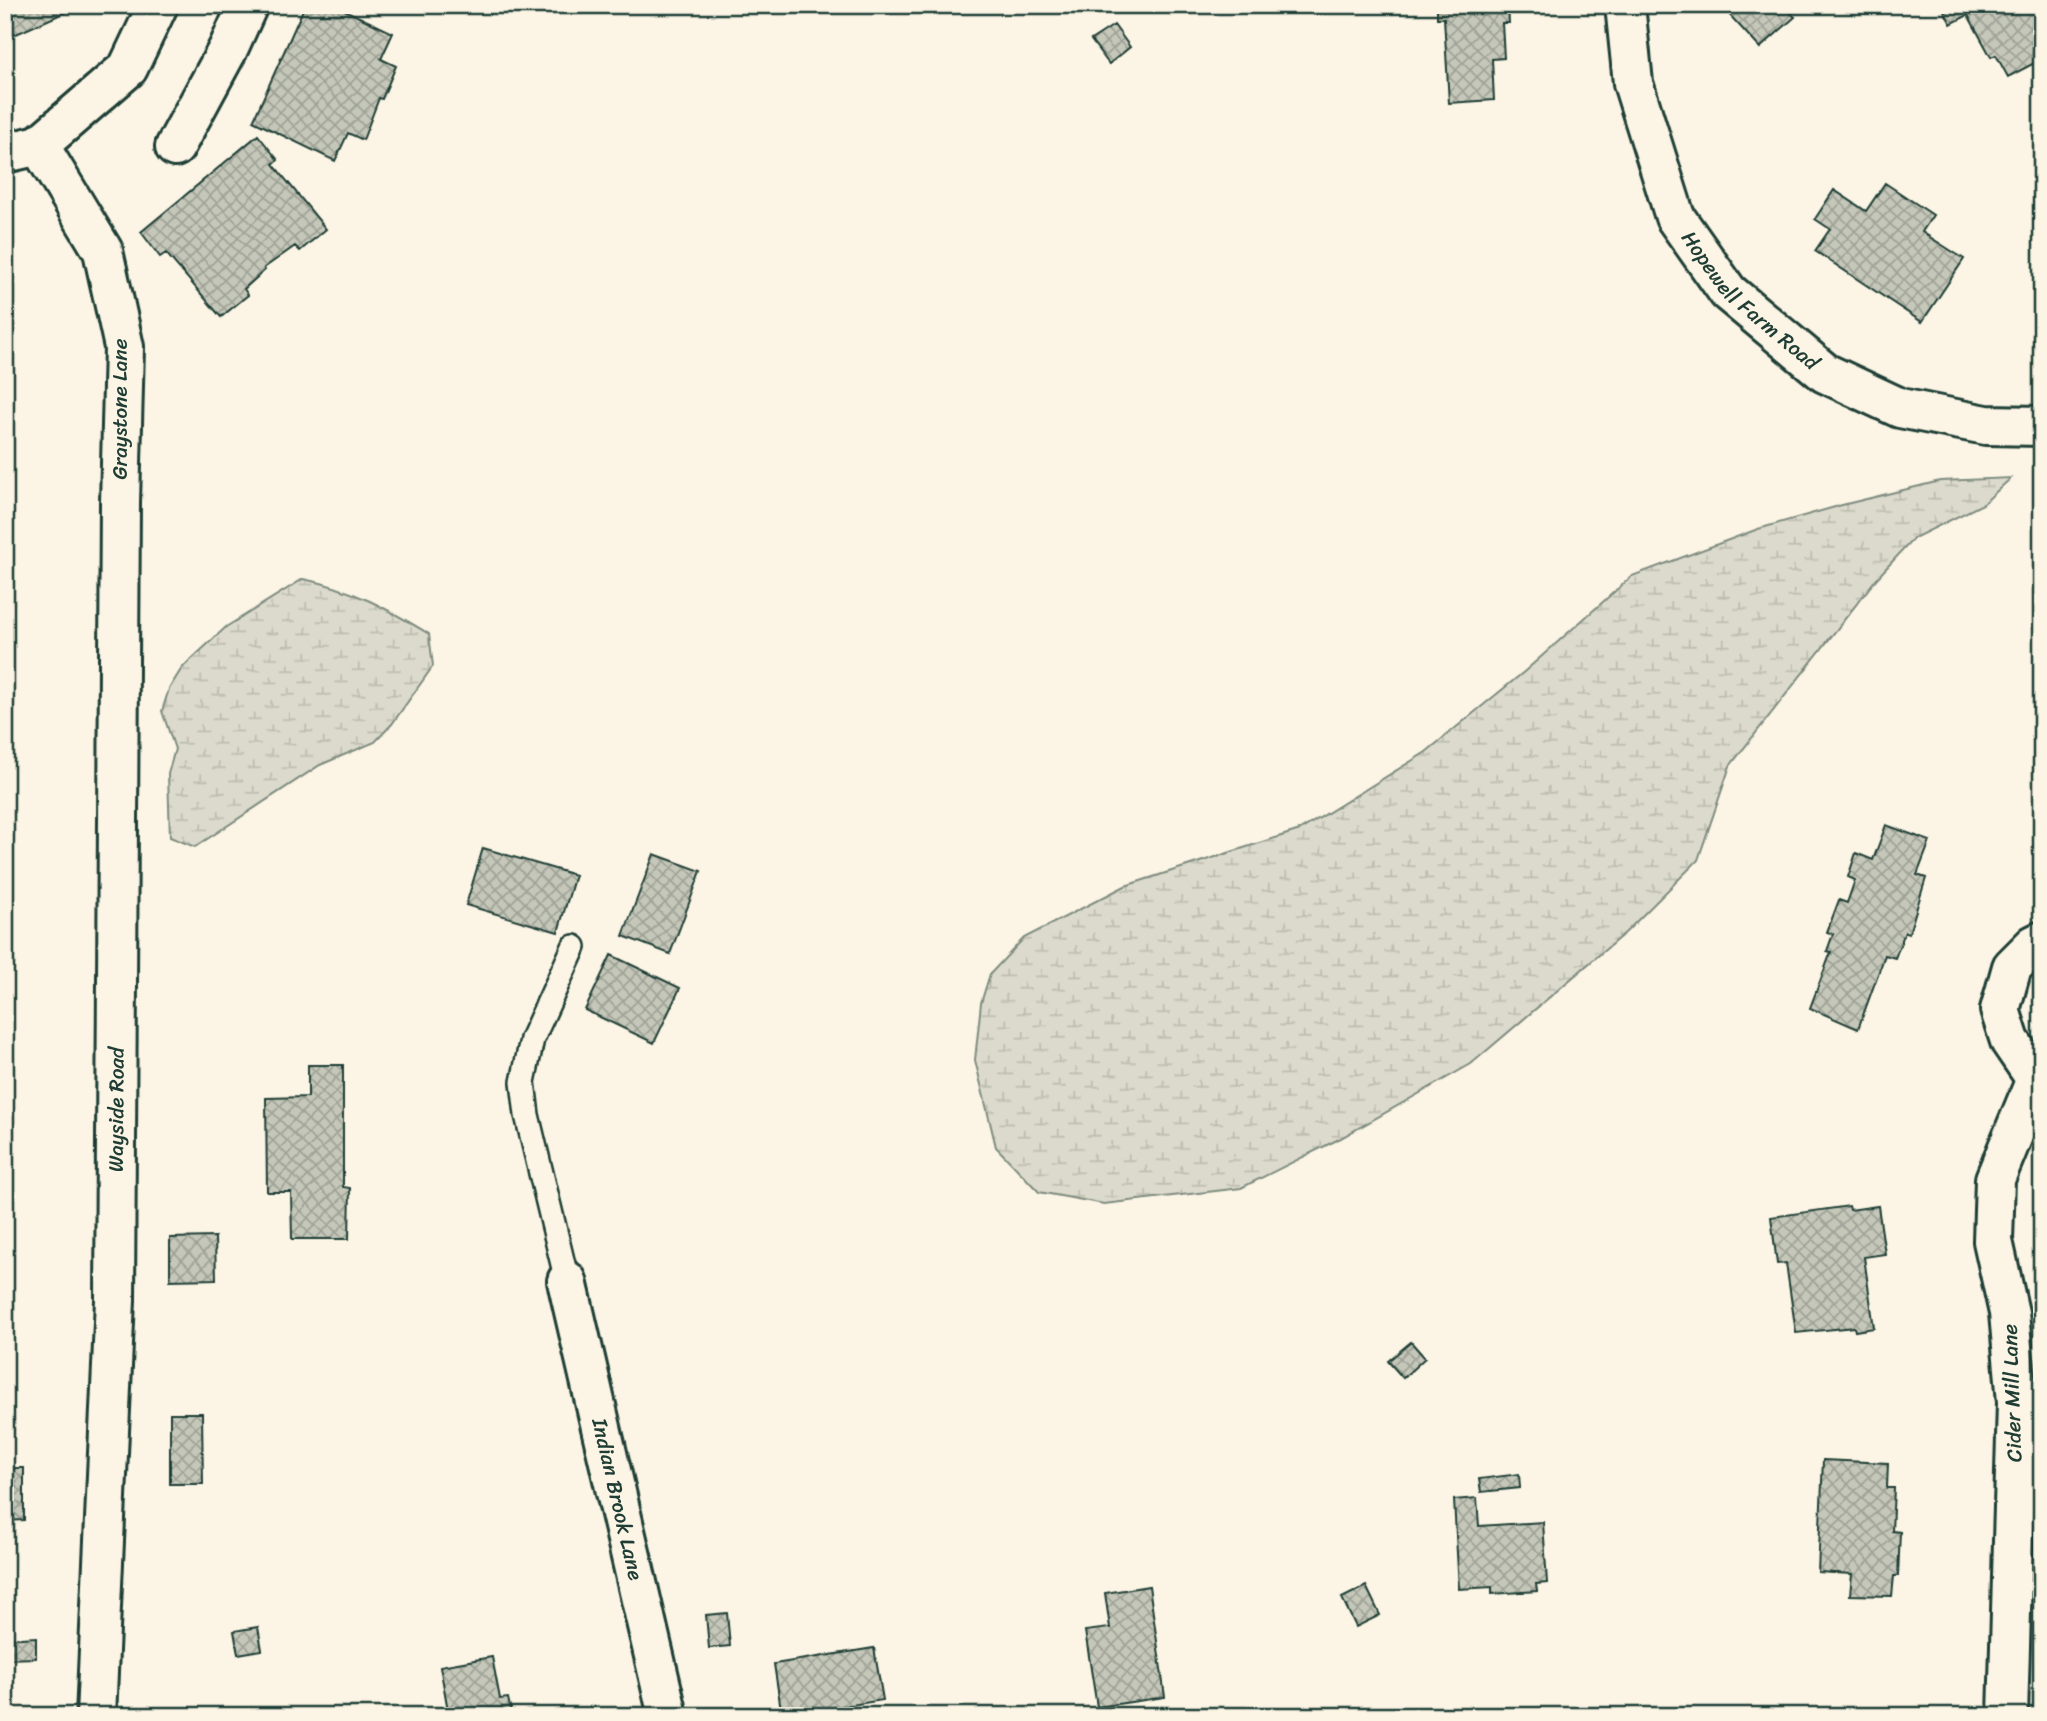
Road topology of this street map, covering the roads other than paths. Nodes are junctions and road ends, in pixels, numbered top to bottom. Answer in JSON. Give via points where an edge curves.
{"nodes":[{"id":1,"x":158,"y":5,"type":"edge"},
{"id":2,"x":248,"y":5,"type":"edge"},
{"id":3,"x":1625,"y":5,"type":"edge"},
{"id":4,"x":175,"y":148,"type":"dead end"},
{"id":5,"x":22,"y":149,"type":"edge"},
{"id":6,"x":2042,"y":426,"type":"edge"},
{"id":7,"x":120,"y":503,"type":"joint"},
{"id":8,"x":2042,"y":941,"type":"edge"},
{"id":9,"x":574,"y":947,"type":"dead end"},
{"id":10,"x":2039,"y":1080,"type":"edge"},
{"id":11,"x":567,"y":1281,"type":"joint"},
{"id":12,"x":96,"y":1716,"type":"edge"},
{"id":13,"x":668,"y":1716,"type":"edge"},
{"id":14,"x":2008,"y":1716,"type":"edge"}],
"edges":[{"from":1,"to":5,"type":"street","name":"Graystone Lane","via":[[128,68]]},
{"from":2,"to":4,"type":"street"},
{"from":3,"to":6,"type":"street","name":"Hopewell Farm Road","via":[[1633,83],[1675,217],[1728,292],[1825,373],[1900,408],[1986,425]]},
{"from":5,"to":7,"type":"street","name":"Graystone Lane","via":[[103,251],[124,347]]},
{"from":7,"to":12,"type":"street","name":"Wayside Road","via":[[115,1300]]},
{"from":8,"to":10,"type":"street","name":"Cider Mill Lane","via":[[2012,967],[2000,1010],[2010,1041]]},
{"from":9,"to":11,"type":"lane","via":[[532,1039],[523,1082]]},
{"from":10,"to":14,"type":"street","name":"Cider Mill Lane","via":[[1995,1179],[1993,1241],[2009,1313],[2017,1402]]},
{"from":11,"to":13,"type":"street","name":"Indian Brook Lane"}]}
